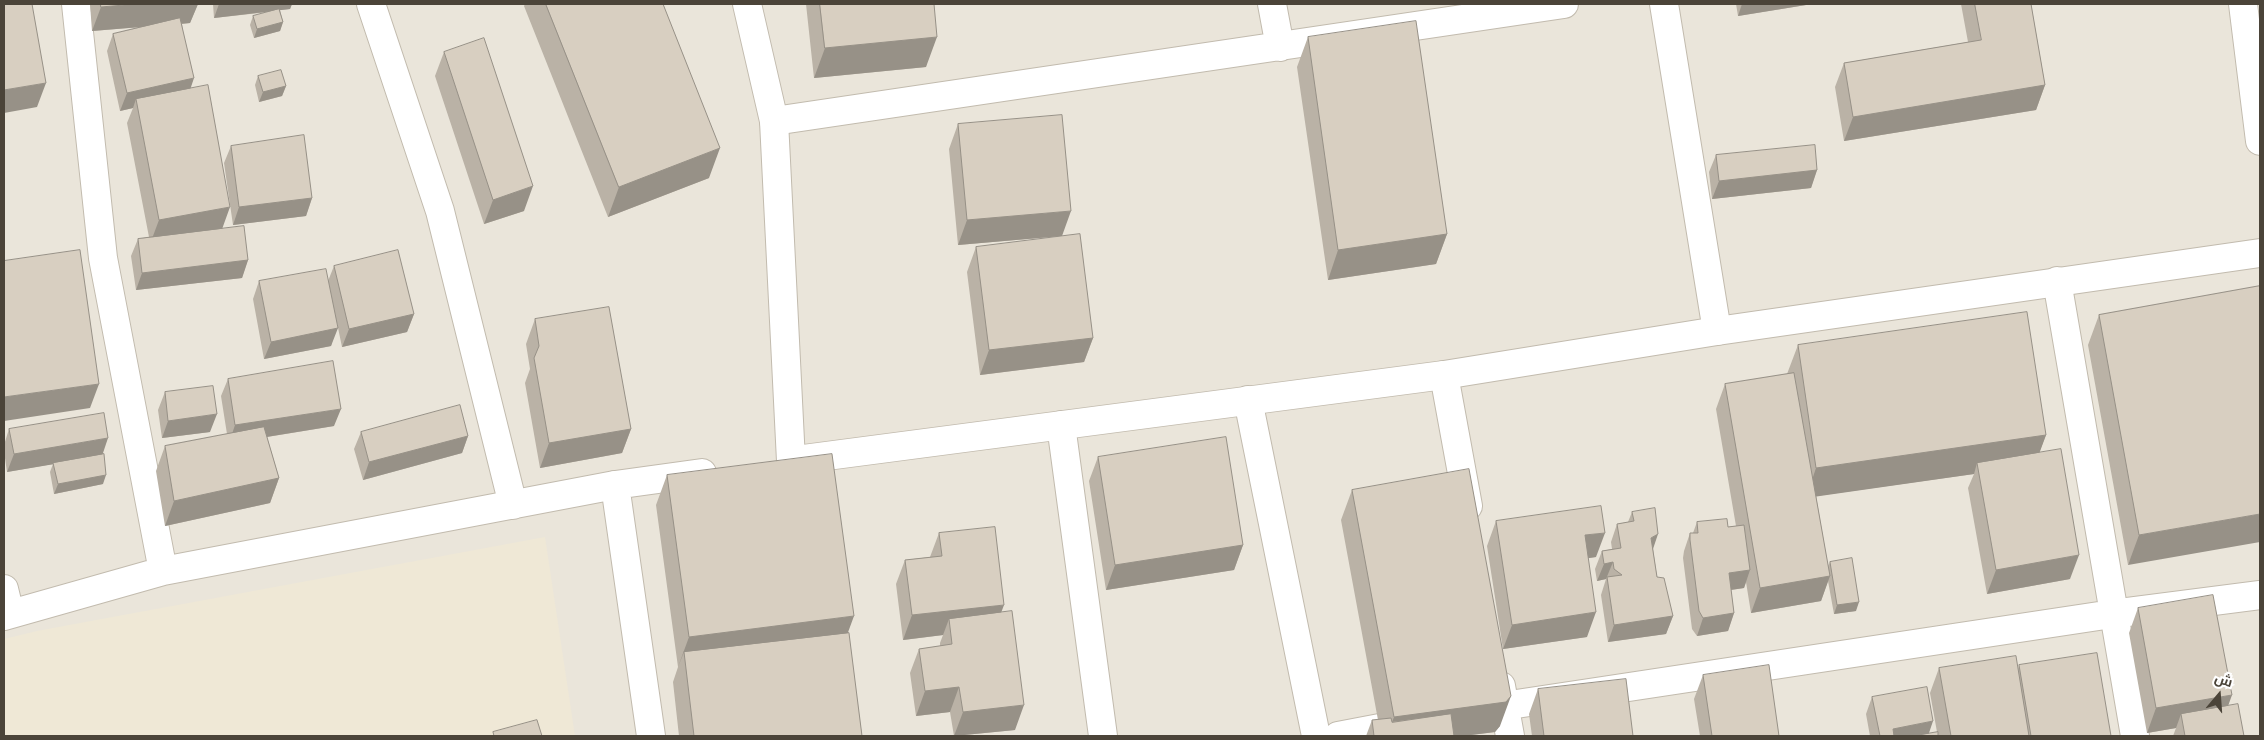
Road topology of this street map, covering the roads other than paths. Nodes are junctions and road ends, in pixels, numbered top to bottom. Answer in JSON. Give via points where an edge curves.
{"nodes":[{"id":1,"x":76,"y":4,"type":"edge"},
{"id":2,"x":371,"y":4,"type":"edge"},
{"id":3,"x":747,"y":4,"type":"edge"},
{"id":4,"x":1272,"y":4,"type":"edge"},
{"id":5,"x":1564,"y":4,"type":"edge"},
{"id":6,"x":1664,"y":4,"type":"edge"},
{"id":7,"x":2243,"y":4,"type":"edge"},
{"id":8,"x":1280,"y":47,"type":"junction"},
{"id":9,"x":774,"y":121,"type":"junction"},
{"id":10,"x":2260,"y":141,"type":"edge"},
{"id":11,"x":2260,"y":254,"type":"edge"},
{"id":12,"x":2058,"y":281,"type":"junction"},
{"id":13,"x":1717,"y":331,"type":"junction"},
{"id":14,"x":1444,"y":375,"type":"junction"},
{"id":15,"x":1248,"y":400,"type":"junction"},
{"id":16,"x":1061,"y":425,"type":"junction"},
{"id":17,"x":791,"y":461,"type":"junction"},
{"id":18,"x":762,"y":465,"type":"edge"},
{"id":19,"x":722,"y":470,"type":"edge"},
{"id":20,"x":615,"y":486,"type":"junction"},
{"id":21,"x":513,"y":505,"type":"junction"},
{"id":22,"x":1473,"y":530,"type":"edge"},
{"id":23,"x":163,"y":571,"type":"junction"},
{"id":24,"x":2260,"y":595,"type":"edge"},
{"id":25,"x":6,"y":606,"type":"edge"},
{"id":26,"x":2112,"y":614,"type":"junction"},
{"id":27,"x":1498,"y":666,"type":"edge"},
{"id":28,"x":1505,"y":705,"type":"junction"},
{"id":29,"x":651,"y":736,"type":"edge"},
{"id":30,"x":1103,"y":736,"type":"edge"},
{"id":31,"x":1316,"y":736,"type":"edge"},
{"id":32,"x":1338,"y":736,"type":"edge"},
{"id":33,"x":1510,"y":736,"type":"edge"},
{"id":34,"x":2134,"y":736,"type":"edge"}],
"edges":[{"from":1,"to":23,"type":"street","via":[[93,260]]},
{"from":2,"to":21,"type":"street","via":[[440,211]]},
{"from":3,"to":9,"type":"street"},
{"from":4,"to":8,"type":"street"},
{"from":5,"to":8,"type":"street"},
{"from":6,"to":13,"type":"street"},
{"from":7,"to":10,"type":"street"},
{"from":8,"to":9,"type":"street"},
{"from":9,"to":17,"type":"street"},
{"from":11,"to":12,"type":"street"},
{"from":12,"to":13,"type":"street"},
{"from":12,"to":26,"type":"street"},
{"from":13,"to":14,"type":"street"},
{"from":14,"to":15,"type":"street"},
{"from":14,"to":22,"type":"street"},
{"from":15,"to":16,"type":"street"},
{"from":15,"to":31,"type":"street"},
{"from":16,"to":17,"type":"street"},
{"from":16,"to":30,"type":"street"},
{"from":17,"to":18,"type":"street"},
{"from":19,"to":20,"type":"street"},
{"from":20,"to":21,"type":"street"},
{"from":20,"to":29,"type":"street"},
{"from":21,"to":23,"type":"street"},
{"from":23,"to":25,"type":"street"},
{"from":24,"to":26,"type":"street"},
{"from":26,"to":28,"type":"street"},
{"from":26,"to":34,"type":"street"},
{"from":27,"to":28,"type":"street"},
{"from":28,"to":32,"type":"street"},
{"from":28,"to":33,"type":"street"}]}
